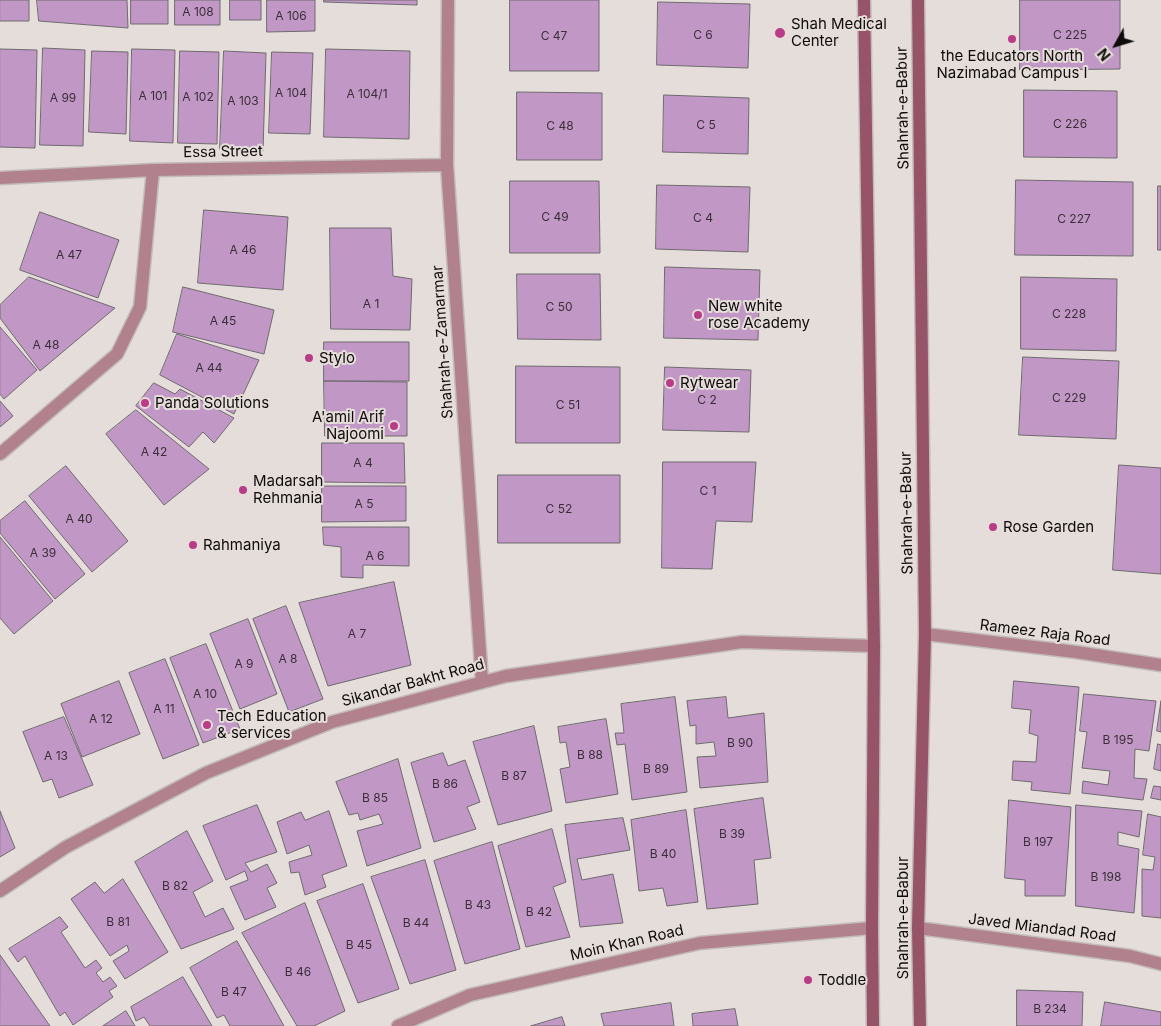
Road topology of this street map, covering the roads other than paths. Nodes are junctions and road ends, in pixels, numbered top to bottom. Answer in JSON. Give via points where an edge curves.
{"nodes":[{"id":1,"x":448,"y":0,"type":"edge"},
{"id":2,"x":864,"y":0,"type":"edge"},
{"id":3,"x":918,"y":0,"type":"edge"},
{"id":4,"x":447,"y":165,"type":"junction"},
{"id":5,"x":153,"y":170,"type":"junction"},
{"id":6,"x":0,"y":178,"type":"edge"},
{"id":7,"x":0,"y":454,"type":"edge"},
{"id":8,"x":925,"y":634,"type":"junction"},
{"id":9,"x":874,"y":646,"type":"junction"},
{"id":10,"x":1161,"y":666,"type":"edge"},
{"id":11,"x":482,"y":682,"type":"junction"},
{"id":12,"x":0,"y":891,"type":"edge"},
{"id":13,"x":872,"y":928,"type":"junction"},
{"id":14,"x":918,"y":928,"type":"junction"},
{"id":15,"x":1161,"y":964,"type":"edge"},
{"id":16,"x":398,"y":1026,"type":"edge"},
{"id":17,"x":873,"y":1026,"type":"edge"},
{"id":18,"x":920,"y":1026,"type":"edge"}],
"edges":[{"from":1,"to":4,"type":"street","name":"Shahrah-e-Zamarmar"},
{"from":2,"to":9,"type":"main road","name":"Shahrah-e-Babur"},
{"from":3,"to":8,"type":"main road","name":"Shahrah-e-Babur"},
{"from":4,"to":5,"type":"street","name":"Essa Street"},
{"from":4,"to":11,"type":"street","name":"Shahrah-e-Zamarmar"},
{"from":5,"to":6,"type":"street","name":"Essa Street"},
{"from":5,"to":7,"type":"street","via":[[140,307],[117,354]]},
{"from":8,"to":10,"type":"street","name":"Rameez Raja Road"},
{"from":8,"to":14,"type":"main road","name":"Shahrah-e-Babur"},
{"from":9,"to":11,"type":"street","name":"Sikandar Bakht Road","via":[[742,642]]},
{"from":9,"to":13,"type":"main road","name":"Shahrah-e-Babur"},
{"from":11,"to":12,"type":"street","name":"Sikandar Bakht Road","via":[[332,722],[206,773],[66,847]]},
{"from":13,"to":16,"type":"street","name":"Moin Khan Road","via":[[700,943],[470,995]]},
{"from":13,"to":17,"type":"main road","name":"Shahrah-e-Babur"},
{"from":14,"to":15,"type":"street","name":"Javed Miandad Road","via":[[1130,956]]},
{"from":14,"to":18,"type":"main road","name":"Shahrah-e-Babur"}]}
